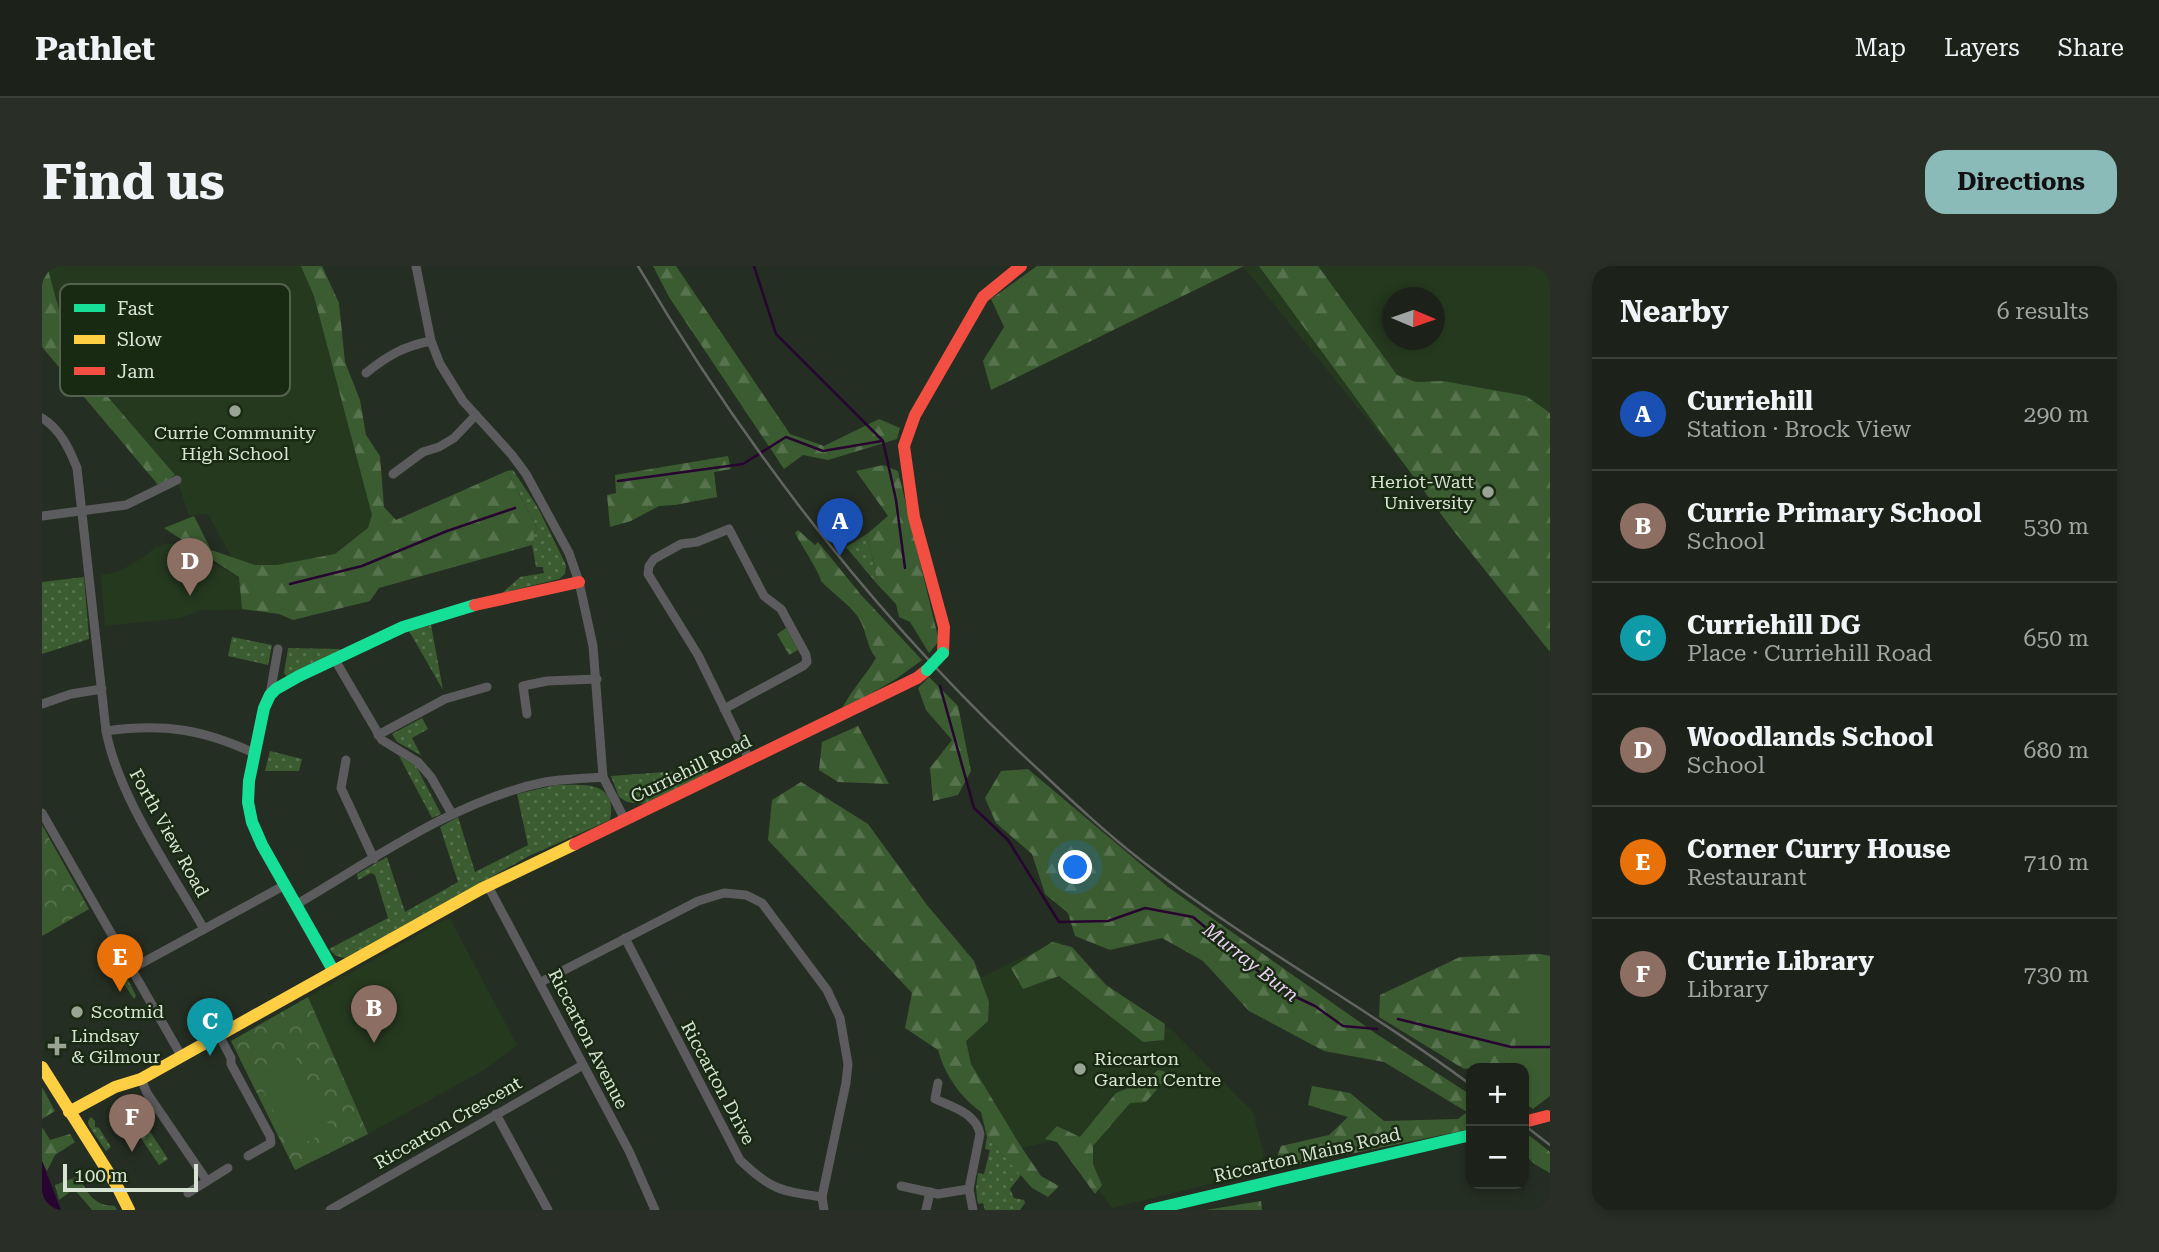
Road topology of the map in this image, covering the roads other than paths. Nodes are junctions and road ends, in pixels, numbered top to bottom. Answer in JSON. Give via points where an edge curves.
{"nodes":[{"id":1,"x":416,"y":266,"type":"edge"},
{"id":2,"x":1021,"y":266,"type":"edge"},
{"id":3,"x":431,"y":341,"type":"junction"},
{"id":4,"x":366,"y":373,"type":"dead end"},
{"id":5,"x":476,"y":415,"type":"junction"},
{"id":6,"x":42,"y":418,"type":"edge"},
{"id":7,"x":393,"y":474,"type":"dead end"},
{"id":8,"x":177,"y":480,"type":"dead end"},
{"id":9,"x":82,"y":510,"type":"junction"},
{"id":10,"x":42,"y":516,"type":"edge"},
{"id":11,"x":579,"y":582,"type":"junction"},
{"id":12,"x":278,"y":649,"type":"dead end"},
{"id":13,"x":335,"y":660,"type":"junction"},
{"id":14,"x":597,"y":679,"type":"junction"},
{"id":15,"x":487,"y":687,"type":"dead end"},
{"id":16,"x":102,"y":689,"type":"junction"},
{"id":17,"x":270,"y":696,"type":"junction"},
{"id":18,"x":42,"y":704,"type":"edge"},
{"id":19,"x":724,"y":709,"type":"junction"},
{"id":20,"x":527,"y":713,"type":"dead end"},
{"id":21,"x":106,"y":731,"type":"junction"},
{"id":22,"x":378,"y":735,"type":"junction"},
{"id":23,"x":254,"y":753,"type":"junction"},
{"id":24,"x":346,"y":760,"type":"dead end"},
{"id":25,"x":750,"y":761,"type":"junction"},
{"id":26,"x":603,"y":777,"type":"junction"},
{"id":27,"x":42,"y":813,"type":"edge"},
{"id":28,"x":452,"y":814,"type":"junction"},
{"id":29,"x":625,"y":820,"type":"junction"},
{"id":30,"x":374,"y":859,"type":"junction"},
{"id":31,"x":285,"y":886,"type":"junction"},
{"id":32,"x":488,"y":886,"type":"junction"},
{"id":33,"x":297,"y":905,"type":"junction"},
{"id":34,"x":204,"y":929,"type":"junction"},
{"id":35,"x":625,"y":938,"type":"junction"},
{"id":36,"x":131,"y":969,"type":"junction"},
{"id":37,"x":333,"y":970,"type":"junction"},
{"id":38,"x":541,"y":982,"type":"junction"},
{"id":39,"x":219,"y":1035,"type":"junction"},
{"id":40,"x":182,"y":1057,"type":"junction"},
{"id":41,"x":583,"y":1065,"type":"junction"},
{"id":42,"x":42,"y":1067,"type":"edge"},
{"id":43,"x":141,"y":1079,"type":"junction"},
{"id":44,"x":938,"y":1083,"type":"dead end"},
{"id":45,"x":69,"y":1112,"type":"junction"},
{"id":46,"x":496,"y":1114,"type":"junction"},
{"id":47,"x":1549,"y":1115,"type":"edge"},
{"id":48,"x":1529,"y":1121,"type":"edge"},
{"id":49,"x":1466,"y":1136,"type":"edge"},
{"id":50,"x":248,"y":1156,"type":"dead end"},
{"id":51,"x":228,"y":1168,"type":"dead end"},
{"id":52,"x":207,"y":1181,"type":"junction"},
{"id":53,"x":901,"y":1186,"type":"dead end"},
{"id":54,"x":969,"y":1189,"type":"junction"},
{"id":55,"x":188,"y":1192,"type":"dead end"},
{"id":56,"x":930,"y":1192,"type":"junction"},
{"id":57,"x":822,"y":1197,"type":"junction"},
{"id":58,"x":129,"y":1210,"type":"edge"},
{"id":59,"x":330,"y":1210,"type":"edge"},
{"id":60,"x":548,"y":1210,"type":"edge"},
{"id":61,"x":655,"y":1210,"type":"edge"},
{"id":62,"x":824,"y":1210,"type":"edge"},
{"id":63,"x":926,"y":1210,"type":"edge"},
{"id":64,"x":973,"y":1210,"type":"edge"},
{"id":65,"x":1150,"y":1210,"type":"edge"}],
"edges":[{"from":1,"to":3,"type":"street"},
{"from":2,"to":25,"type":"street","name":"Curriehill Road","bridge":true,"via":[[983,297],[915,415],[904,446],[914,517],[944,627],[943,653],[905,684]]},
{"from":3,"to":4,"type":"street","via":[[391,353]]},
{"from":3,"to":5,"type":"street","via":[[450,384]]},
{"from":5,"to":7,"type":"street","via":[[454,438],[423,452]]},
{"from":5,"to":11,"type":"street","via":[[526,474],[569,553]]},
{"from":6,"to":9,"type":"street","name":"Forth View Road","via":[[52,424],[72,454]]},
{"from":8,"to":9,"type":"street","via":[[126,505]]},
{"from":9,"to":10,"type":"street"},
{"from":9,"to":16,"type":"street","name":"Forth View Road"},
{"from":11,"to":13,"type":"street","via":[[433,617]]},
{"from":11,"to":14,"type":"street"},
{"from":12,"to":17,"type":"street"},
{"from":13,"to":17,"type":"street"},
{"from":13,"to":22,"type":"street"},
{"from":14,"to":20,"type":"street","via":[[523,686]]},
{"from":14,"to":26,"type":"street"},
{"from":15,"to":22,"type":"street","via":[[445,699]]},
{"from":16,"to":18,"type":"street"},
{"from":16,"to":21,"type":"street","name":"Forth View Road"},
{"from":17,"to":23,"type":"street"},
{"from":19,"to":19,"type":"street","via":[[698,655],[648,574],[654,559],[681,544],[729,529],[764,596],[781,609],[807,662]]},
{"from":19,"to":25,"type":"street"},
{"from":21,"to":23,"type":"street","via":[[165,726],[202,733]]},
{"from":21,"to":34,"type":"street","name":"Forth View Road","via":[[118,775]]},
{"from":22,"to":28,"type":"street","via":[[418,762]]},
{"from":23,"to":31,"type":"street","via":[[248,809]]},
{"from":24,"to":30,"type":"street","via":[[341,788]]},
{"from":25,"to":29,"type":"street","name":"Curriehill Road"},
{"from":26,"to":28,"type":"street","via":[[546,782]]},
{"from":26,"to":29,"type":"street"},
{"from":27,"to":36,"type":"street"},
{"from":28,"to":30,"type":"street"},
{"from":29,"to":32,"type":"street","name":"Curriehill Road"},
{"from":30,"to":33,"type":"street"},
{"from":31,"to":33,"type":"street"},
{"from":31,"to":34,"type":"street"},
{"from":32,"to":37,"type":"street","name":"Curriehill Road"},
{"from":32,"to":38,"type":"street","name":"Riccarton Avenue"},
{"from":33,"to":37,"type":"street"},
{"from":34,"to":36,"type":"street"},
{"from":35,"to":38,"type":"street"},
{"from":35,"to":57,"type":"street","name":"Riccarton Drive","via":[[740,1160],[762,1181],[788,1192]]},
{"from":35,"to":57,"type":"street","via":[[724,893],[746,895],[762,903],[794,944],[827,990],[846,1043],[846,1083]]},
{"from":36,"to":40,"type":"street"},
{"from":37,"to":39,"type":"street","name":"Curriehill Road"},
{"from":38,"to":41,"type":"street","name":"Riccarton Avenue"},
{"from":39,"to":40,"type":"street","name":"Curriehill Road"},
{"from":39,"to":50,"type":"street","via":[[270,1136],[271,1143]]},
{"from":40,"to":43,"type":"street","name":"Curriehill Road"},
{"from":41,"to":46,"type":"street","name":"Riccarton Crescent"},
{"from":41,"to":61,"type":"street","name":"Riccarton Avenue"},
{"from":42,"to":45,"type":"street"},
{"from":43,"to":45,"type":"street","name":"Curriehill Road","via":[[115,1087]]},
{"from":43,"to":52,"type":"street"},
{"from":44,"to":54,"type":"street","via":[[935,1099],[970,1116],[979,1128]]},
{"from":45,"to":58,"type":"street"},
{"from":46,"to":59,"type":"street","name":"Riccarton Crescent"},
{"from":46,"to":60,"type":"street"},
{"from":47,"to":48,"type":"street","bridge":true},
{"from":49,"to":65,"type":"street","name":"Riccarton Mains Road"},
{"from":51,"to":52,"type":"street"},
{"from":52,"to":55,"type":"street"},
{"from":53,"to":56,"type":"street"},
{"from":54,"to":56,"type":"street"},
{"from":54,"to":64,"type":"street"},
{"from":56,"to":63,"type":"street"},
{"from":57,"to":62,"type":"street"}]}
